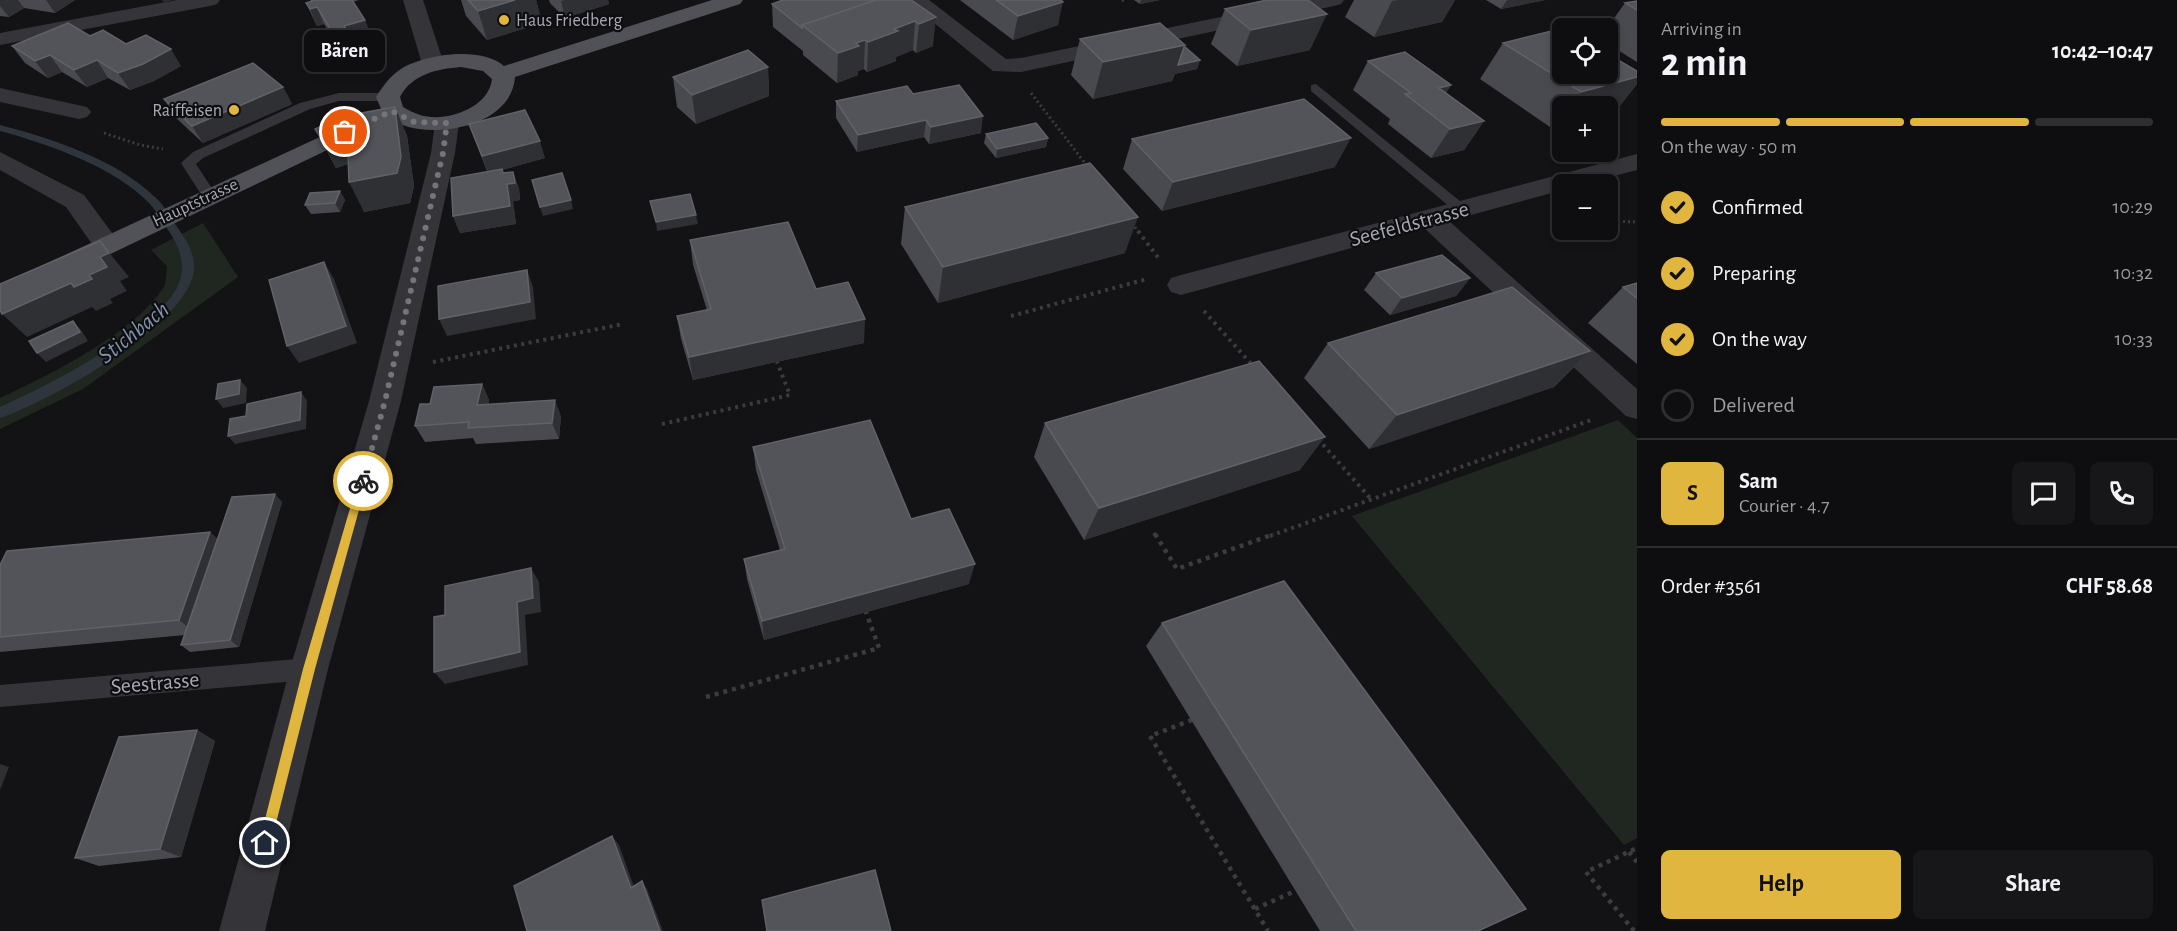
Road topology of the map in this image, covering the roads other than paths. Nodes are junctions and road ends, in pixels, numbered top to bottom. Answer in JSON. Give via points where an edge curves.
{"nodes":[{"id":1,"x":210,"y":0,"type":"edge"},
{"id":2,"x":413,"y":0,"type":"edge"},
{"id":3,"x":733,"y":0,"type":"edge"},
{"id":4,"x":915,"y":0,"type":"edge"},
{"id":5,"x":1334,"y":0,"type":"edge"},
{"id":6,"x":695,"y":6,"type":"edge"},
{"id":7,"x":0,"y":39,"type":"edge"},
{"id":8,"x":433,"y":64,"type":"junction"},
{"id":9,"x":502,"y":74,"type":"junction"},
{"id":10,"x":1316,"y":88,"type":"dead end"},
{"id":11,"x":0,"y":94,"type":"edge"},
{"id":12,"x":390,"y":104,"type":"junction"},
{"id":13,"x":79,"y":111,"type":"road end"},
{"id":14,"x":447,"y":123,"type":"junction"},
{"id":15,"x":0,"y":160,"type":"edge"},
{"id":16,"x":1637,"y":162,"type":"edge"},
{"id":17,"x":199,"y":201,"type":"junction"},
{"id":18,"x":1461,"y":209,"type":"junction"},
{"id":19,"x":1429,"y":219,"type":"junction"},
{"id":20,"x":107,"y":245,"type":"junction"},
{"id":21,"x":1176,"y":279,"type":"road end"},
{"id":22,"x":0,"y":297,"type":"edge"},
{"id":23,"x":1635,"y":406,"type":"edge"},
{"id":24,"x":309,"y":669,"type":"junction"},
{"id":25,"x":0,"y":696,"type":"edge"},
{"id":26,"x":242,"y":931,"type":"edge"}],
"edges":[{"from":1,"to":7,"type":"street"},
{"from":2,"to":8,"type":"street"},
{"from":3,"to":6,"type":"main road"},
{"from":4,"to":5,"type":"street","via":[[1001,66]]},
{"from":6,"to":9,"type":"main road"},
{"from":8,"to":9,"type":"main road","via":[[474,61]]},
{"from":8,"to":12,"type":"main road","name":"Hauptstrasse","via":[[398,81]]},
{"from":9,"to":14,"type":"main road","via":[[504,90],[490,107]]},
{"from":10,"to":18,"type":"lane"},
{"from":11,"to":13,"type":"street"},
{"from":12,"to":14,"type":"main road","via":[[414,122]]},
{"from":12,"to":17,"type":"main road","name":"Hauptstrasse"},
{"from":12,"to":17,"type":"lane","via":[[339,97],[305,106],[198,154],[188,163]]},
{"from":14,"to":24,"type":"street","via":[[393,370]]},
{"from":15,"to":20,"type":"street","via":[[75,201]]},
{"from":16,"to":18,"type":"street","name":"Seefeldstrasse"},
{"from":17,"to":20,"type":"main road","name":"Hauptstrasse"},
{"from":18,"to":19,"type":"street","name":"Seefeldstrasse"},
{"from":19,"to":21,"type":"street","name":"Seefeldstrasse"},
{"from":19,"to":23,"type":"street"},
{"from":20,"to":22,"type":"main road","name":"Hauptstrasse"},
{"from":24,"to":25,"type":"lane","name":"Seestrasse"},
{"from":24,"to":26,"type":"street"}]}
